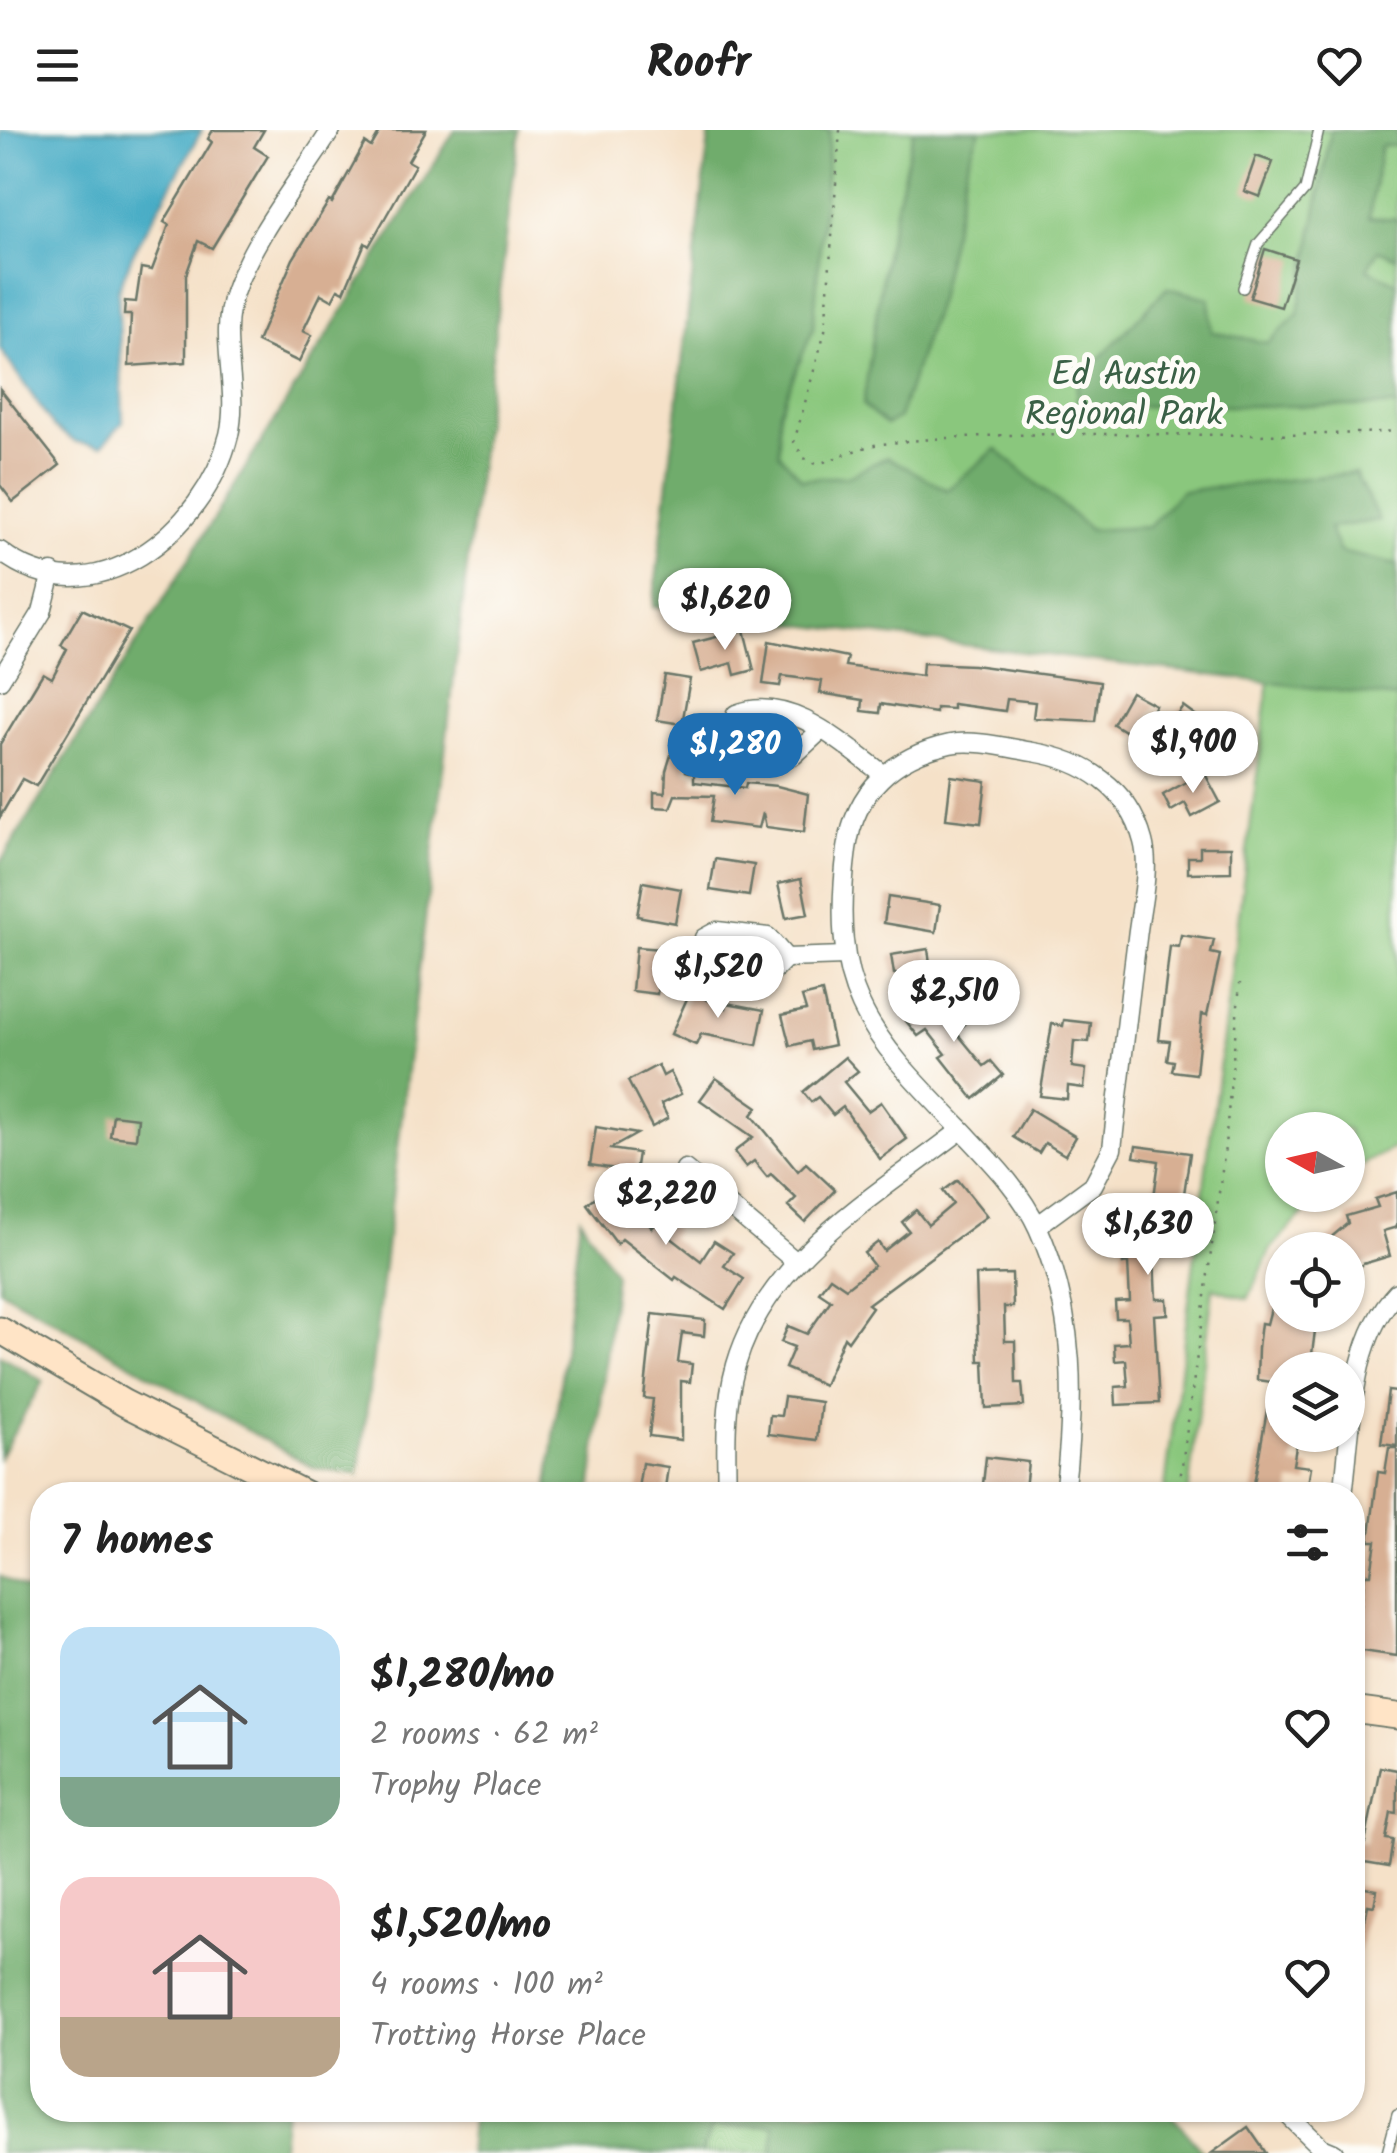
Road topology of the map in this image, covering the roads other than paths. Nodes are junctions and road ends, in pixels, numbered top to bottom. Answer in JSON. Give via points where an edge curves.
{"nodes":[{"id":1,"x":332,"y":130,"type":"edge"},
{"id":2,"x":1319,"y":130,"type":"edge"},
{"id":3,"x":1243,"y":288,"type":"dead end"},
{"id":4,"x":0,"y":551,"type":"edge"},
{"id":5,"x":52,"y":573,"type":"junction"},
{"id":6,"x":0,"y":680,"type":"edge"},
{"id":7,"x":820,"y":731,"type":"dead end"},
{"id":8,"x":884,"y":774,"type":"junction"},
{"id":9,"x":845,"y":956,"type":"junction"},
{"id":10,"x":786,"y":958,"type":"dead end"},
{"id":11,"x":961,"y":1130,"type":"junction"},
{"id":12,"x":684,"y":1169,"type":"dead end"},
{"id":13,"x":1037,"y":1226,"type":"junction"},
{"id":14,"x":795,"y":1262,"type":"junction"},
{"id":15,"x":1397,"y":1292,"type":"edge"},
{"id":16,"x":0,"y":1330,"type":"edge"},
{"id":17,"x":282,"y":1482,"type":"edge"},
{"id":18,"x":727,"y":1482,"type":"edge"},
{"id":19,"x":1066,"y":1482,"type":"edge"},
{"id":20,"x":1345,"y":1482,"type":"edge"},
{"id":21,"x":1365,"y":1712,"type":"edge"},
{"id":22,"x":1397,"y":1716,"type":"edge"},
{"id":23,"x":1397,"y":2115,"type":"edge"},
{"id":24,"x":1295,"y":2122,"type":"edge"},
{"id":25,"x":1334,"y":2153,"type":"edge"},
{"id":26,"x":1387,"y":2153,"type":"edge"}],
"edges":[{"from":1,"to":5,"type":"street","via":[[236,288],[226,333],[234,399],[230,432],[184,520],[156,549],[117,569]]},
{"from":2,"to":3,"type":"lane","via":[[1305,190],[1258,244]]},
{"from":4,"to":5,"type":"street"},
{"from":5,"to":6,"type":"street","via":[[42,612]]},
{"from":7,"to":8,"type":"street"},
{"from":8,"to":9,"type":"street","via":[[869,788],[848,840]]},
{"from":8,"to":13,"type":"street","via":[[957,743],[1048,754],[1104,779],[1123,796],[1146,854],[1112,1149],[1081,1196]]},
{"from":9,"to":10,"type":"street"},
{"from":9,"to":11,"type":"street","via":[[858,1004],[879,1042]]},
{"from":11,"to":13,"type":"street"},
{"from":11,"to":14,"type":"street"},
{"from":12,"to":14,"type":"street"},
{"from":13,"to":19,"type":"street","via":[[1070,1334]]},
{"from":14,"to":18,"type":"street","via":[[763,1304],[736,1366],[727,1408]]},
{"from":15,"to":20,"type":"street","via":[[1363,1351]]},
{"from":16,"to":17,"type":"street","via":[[148,1416]]},
{"from":21,"to":22,"type":"street"},
{"from":23,"to":26,"type":"lane"},
{"from":24,"to":25,"type":"street"}]}
